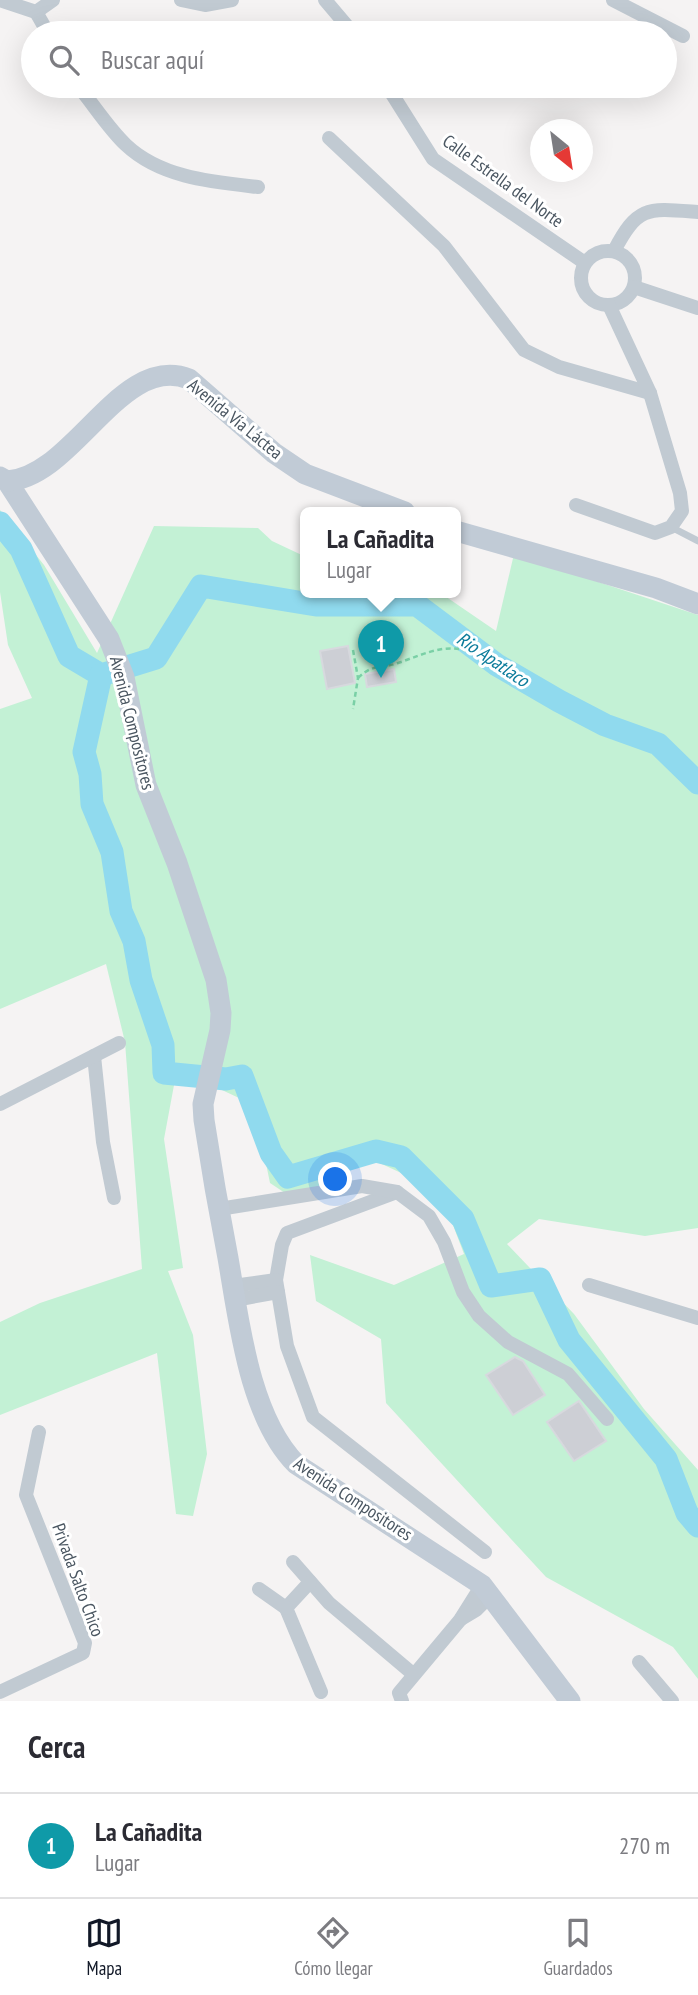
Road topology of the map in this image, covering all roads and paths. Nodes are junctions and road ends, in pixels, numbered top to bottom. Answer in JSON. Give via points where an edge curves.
{"nodes":[{"id":1,"x":53,"y":0,"type":"edge"},
{"id":2,"x":181,"y":0,"type":"edge"},
{"id":3,"x":232,"y":0,"type":"edge"},
{"id":4,"x":325,"y":0,"type":"edge"},
{"id":5,"x":613,"y":0,"type":"edge"},
{"id":6,"x":0,"y":1,"type":"edge"},
{"id":7,"x":36,"y":12,"type":"junction"},
{"id":8,"x":41,"y":21,"type":"edge"},
{"id":9,"x":343,"y":21,"type":"edge"},
{"id":10,"x":654,"y":21,"type":"edge"},
{"id":11,"x":677,"y":33,"type":"edge"},
{"id":12,"x":683,"y":36,"type":"dead end"},
{"id":13,"x":88,"y":98,"type":"edge"},
{"id":14,"x":395,"y":98,"type":"edge"},
{"id":15,"x":329,"y":138,"type":"dead end"},
{"id":16,"x":258,"y":187,"type":"dead end"},
{"id":17,"x":698,"y":212,"type":"edge"},
{"id":18,"x":614,"y":251,"type":"junction"},
{"id":19,"x":585,"y":263,"type":"junction"},
{"id":20,"x":634,"y":287,"type":"junction"},
{"id":21,"x":610,"y":305,"type":"junction"},
{"id":22,"x":698,"y":308,"type":"edge"},
{"id":23,"x":650,"y":393,"type":"junction"},
{"id":24,"x":3,"y":479,"type":"edge"},
{"id":25,"x":576,"y":505,"type":"dead end"},
{"id":26,"x":392,"y":507,"type":"edge"},
{"id":27,"x":671,"y":527,"type":"junction"},
{"id":28,"x":461,"y":532,"type":"edge"},
{"id":29,"x":698,"y":541,"type":"edge"},
{"id":30,"x":698,"y":604,"type":"edge"},
{"id":31,"x":353,"y":650,"type":"dead end"},
{"id":32,"x":482,"y":659,"type":"dead end"},
{"id":33,"x":358,"y":678,"type":"junction"},
{"id":34,"x":354,"y":709,"type":"dead end"},
{"id":35,"x":119,"y":1043,"type":"dead end"},
{"id":36,"x":93,"y":1056,"type":"junction"},
{"id":37,"x":0,"y":1104,"type":"edge"},
{"id":38,"x":397,"y":1192,"type":"junction"},
{"id":39,"x":114,"y":1198,"type":"dead end"},
{"id":40,"x":219,"y":1209,"type":"junction"},
{"id":41,"x":589,"y":1285,"type":"dead end"},
{"id":42,"x":277,"y":1286,"type":"junction"},
{"id":43,"x":234,"y":1293,"type":"junction"},
{"id":44,"x":698,"y":1318,"type":"edge"},
{"id":45,"x":607,"y":1419,"type":"dead end"},
{"id":46,"x":39,"y":1432,"type":"dead end"},
{"id":47,"x":485,"y":1552,"type":"dead end"},
{"id":48,"x":293,"y":1562,"type":"dead end"},
{"id":49,"x":310,"y":1582,"type":"junction"},
{"id":50,"x":259,"y":1589,"type":"dead end"},
{"id":51,"x":487,"y":1590,"type":"junction"},
{"id":52,"x":286,"y":1608,"type":"junction"},
{"id":53,"x":639,"y":1662,"type":"dead end"},
{"id":54,"x":412,"y":1674,"type":"junction"},
{"id":55,"x":0,"y":1692,"type":"edge"},
{"id":56,"x":321,"y":1692,"type":"dead end"},
{"id":57,"x":402,"y":1701,"type":"edge"},
{"id":58,"x":570,"y":1701,"type":"edge"},
{"id":59,"x":672,"y":1701,"type":"edge"}],
"edges":[{"from":1,"to":7,"type":"street"},
{"from":2,"to":3,"type":"street","via":[[205,5]]},
{"from":4,"to":9,"type":"street"},
{"from":5,"to":10,"type":"street"},
{"from":6,"to":7,"type":"street"},
{"from":7,"to":8,"type":"street"},
{"from":11,"to":12,"type":"street"},
{"from":13,"to":16,"type":"street","via":[[125,145],[147,162],[198,180]]},
{"from":14,"to":19,"type":"street","name":"Calle Estrella del Norte","via":[[433,159]]},
{"from":15,"to":23,"type":"street","via":[[444,246],[524,350],[559,367]]},
{"from":17,"to":18,"type":"street","via":[[647,212],[629,222]]},
{"from":18,"to":19,"type":"street","via":[[598,253]]},
{"from":18,"to":20,"type":"street","via":[[634,269]]},
{"from":19,"to":21,"type":"street","via":[[582,288],[593,301]]},
{"from":20,"to":21,"type":"street","via":[[624,300]]},
{"from":20,"to":22,"type":"street"},
{"from":21,"to":23,"type":"street"},
{"from":23,"to":27,"type":"street","via":[[680,493],[682,511]]},
{"from":24,"to":26,"type":"street","name":"Avenida Vía Láctea","via":[[24,479],[143,380],[173,374],[189,379],[305,474]]},
{"from":24,"to":40,"type":"street","name":"Avenida Compositores","via":[[109,639],[122,669],[146,785],[216,980],[221,1013],[203,1104]]},
{"from":25,"to":27,"type":"street","via":[[655,534]]},
{"from":27,"to":29,"type":"lane"},
{"from":28,"to":30,"type":"street"},
{"from":31,"to":33,"type":"path"},
{"from":32,"to":33,"type":"path","via":[[460,648],[445,647],[396,664],[369,667]]},
{"from":33,"to":34,"type":"path"},
{"from":35,"to":36,"type":"street"},
{"from":36,"to":37,"type":"street"},
{"from":36,"to":39,"type":"street"},
{"from":38,"to":40,"type":"street","via":[[362,1186]]},
{"from":38,"to":42,"type":"street","via":[[288,1233]]},
{"from":38,"to":45,"type":"street","via":[[429,1216],[463,1292],[479,1315],[508,1342],[568,1374]]},
{"from":40,"to":43,"type":"street","name":"Avenida Compositores"},
{"from":41,"to":44,"type":"street"},
{"from":42,"to":43,"type":"street"},
{"from":42,"to":47,"type":"street","via":[[287,1346],[313,1417]]},
{"from":43,"to":51,"type":"street","name":"Avenida Compositores","via":[[251,1376],[285,1453],[308,1473]]},
{"from":46,"to":55,"type":"street","name":"Privada Salto Chico","via":[[26,1495],[85,1643],[83,1653]]},
{"from":48,"to":49,"type":"street"},
{"from":49,"to":52,"type":"street"},
{"from":49,"to":54,"type":"street"},
{"from":50,"to":52,"type":"street"},
{"from":51,"to":54,"type":"street"},
{"from":51,"to":58,"type":"street","name":"Avenida Compositores"},
{"from":52,"to":56,"type":"street"},
{"from":53,"to":59,"type":"street"},
{"from":54,"to":57,"type":"street","via":[[399,1693]]}]}
